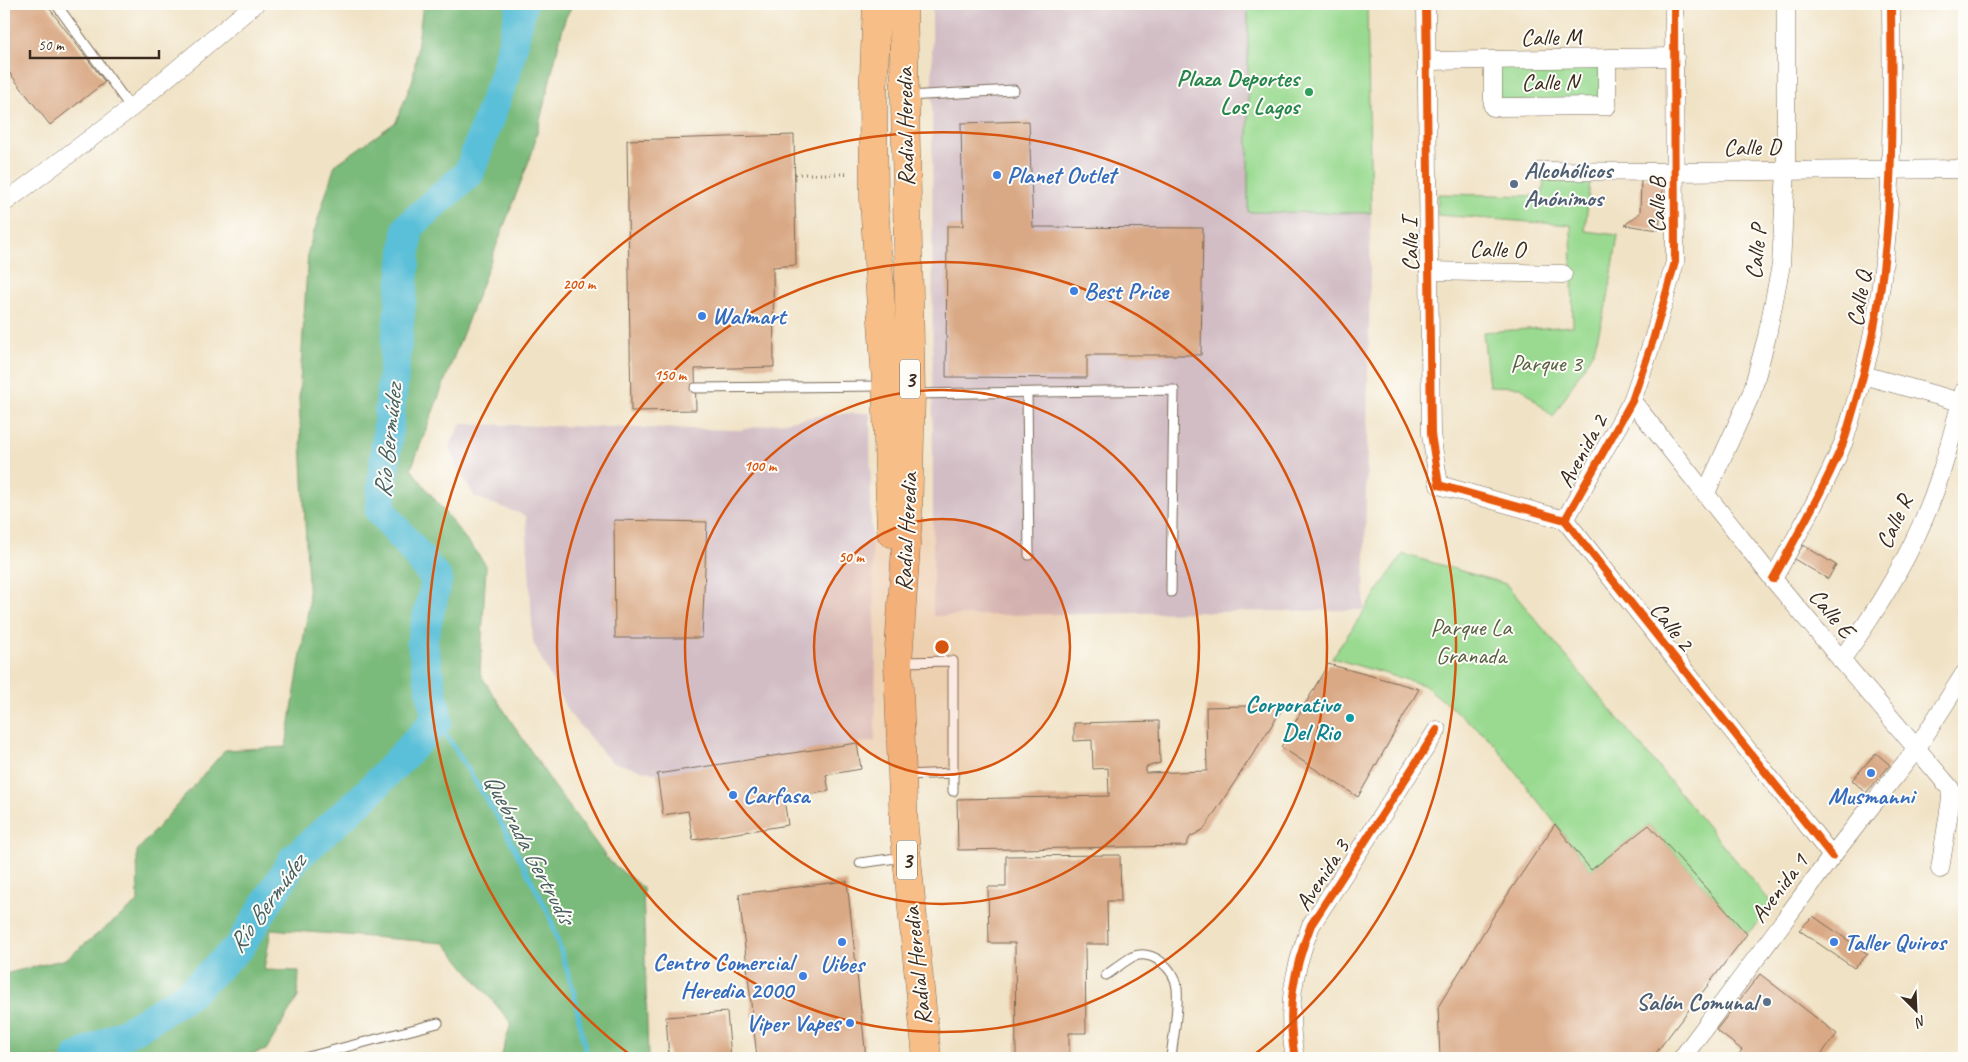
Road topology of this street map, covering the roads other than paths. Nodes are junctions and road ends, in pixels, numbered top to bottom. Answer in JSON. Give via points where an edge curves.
{"nodes":[{"id":1,"x":56,"y":4,"type":"edge"},
{"id":2,"x":254,"y":4,"type":"edge"},
{"id":3,"x":877,"y":4,"type":"edge"},
{"id":4,"x":891,"y":4,"type":"edge"},
{"id":5,"x":903,"y":4,"type":"edge"},
{"id":6,"x":1426,"y":4,"type":"edge"},
{"id":7,"x":1674,"y":4,"type":"edge"},
{"id":8,"x":1786,"y":4,"type":"edge"},
{"id":9,"x":1891,"y":4,"type":"edge"},
{"id":10,"x":1675,"y":58,"type":"junction"},
{"id":11,"x":1607,"y":59,"type":"junction"},
{"id":12,"x":1428,"y":61,"type":"junction"},
{"id":13,"x":1493,"y":62,"type":"junction"},
{"id":14,"x":1014,"y":90,"type":"dead end"},
{"id":15,"x":904,"y":97,"type":"junction"},
{"id":16,"x":872,"y":103,"type":"junction"},
{"id":17,"x":131,"y":108,"type":"junction"},
{"id":18,"x":1964,"y":169,"type":"edge"},
{"id":19,"x":1786,"y":170,"type":"junction"},
{"id":20,"x":1892,"y":170,"type":"junction"},
{"id":21,"x":1541,"y":171,"type":"dead end"},
{"id":22,"x":1676,"y":172,"type":"junction"},
{"id":23,"x":4,"y":203,"type":"edge"},
{"id":24,"x":1429,"y":271,"type":"junction"},
{"id":25,"x":1563,"y":274,"type":"dead end"},
{"id":26,"x":1863,"y":375,"type":"junction"},
{"id":27,"x":696,"y":388,"type":"dead end"},
{"id":28,"x":898,"y":390,"type":"junction"},
{"id":29,"x":1028,"y":392,"type":"junction"},
{"id":30,"x":1963,"y":399,"type":"edge"},
{"id":31,"x":1632,"y":401,"type":"junction"},
{"id":32,"x":1706,"y":493,"type":"junction"},
{"id":33,"x":1564,"y":520,"type":"junction"},
{"id":34,"x":1030,"y":555,"type":"dead end"},
{"id":35,"x":1773,"y":579,"type":"junction"},
{"id":36,"x":1170,"y":592,"type":"dead end"},
{"id":37,"x":1841,"y":660,"type":"junction"},
{"id":38,"x":898,"y":662,"type":"junction"},
{"id":39,"x":1964,"y":674,"type":"edge"},
{"id":40,"x":1437,"y":730,"type":"dead end"},
{"id":41,"x":1917,"y":748,"type":"junction"},
{"id":42,"x":954,"y":773,"type":"junction"},
{"id":43,"x":904,"y":776,"type":"junction"},
{"id":44,"x":953,"y":791,"type":"dead end"},
{"id":45,"x":1832,"y":856,"type":"junction"},
{"id":46,"x":906,"y":857,"type":"junction"},
{"id":47,"x":860,"y":863,"type":"dead end"},
{"id":48,"x":1940,"y":869,"type":"dead end"},
{"id":49,"x":1106,"y":975,"type":"dead end"},
{"id":50,"x":438,"y":1023,"type":"dead end"},
{"id":51,"x":304,"y":1058,"type":"edge"},
{"id":52,"x":927,"y":1058,"type":"edge"},
{"id":53,"x":1172,"y":1058,"type":"edge"},
{"id":54,"x":1295,"y":1058,"type":"edge"},
{"id":55,"x":1682,"y":1058,"type":"edge"}],
"edges":[{"from":1,"to":17,"type":"lane"},
{"from":2,"to":17,"type":"street"},
{"from":3,"to":16,"type":"main road"},
{"from":4,"to":16,"type":"main road","via":[[890,74],[880,97]]},
{"from":5,"to":15,"type":"main road","name":"Radial Heredia","number":"3"},
{"from":6,"to":12,"type":"street","name":"Calle I"},
{"from":7,"to":10,"type":"street","name":"Calle B"},
{"from":8,"to":19,"type":"street","name":"Calle P"},
{"from":9,"to":20,"type":"street","name":"Calle Q"},
{"from":10,"to":11,"type":"street","name":"Calle M"},
{"from":10,"to":22,"type":"street","name":"Calle B"},
{"from":11,"to":13,"type":"street","name":"Calle M"},
{"from":11,"to":13,"type":"street","name":"Calle N","via":[[1607,106],[1493,107]]},
{"from":12,"to":13,"type":"street","name":"Calle M"},
{"from":12,"to":24,"type":"street","name":"Calle I"},
{"from":14,"to":15,"type":"lane"},
{"from":15,"to":28,"type":"main road","name":"Radial Heredia","number":"3"},
{"from":16,"to":28,"type":"main road","via":[[874,202]]},
{"from":17,"to":23,"type":"street"},
{"from":18,"to":20,"type":"street","name":"Calle D"},
{"from":19,"to":20,"type":"street","name":"Calle D"},
{"from":19,"to":22,"type":"street","name":"Calle D"},
{"from":19,"to":32,"type":"street","name":"Calle P","via":[[1781,265],[1767,336],[1752,392]]},
{"from":20,"to":26,"type":"street","name":"Calle Q","via":[[1881,296]]},
{"from":21,"to":22,"type":"street","name":"Calle D"},
{"from":22,"to":31,"type":"street","name":"Calle B","via":[[1675,262]]},
{"from":24,"to":25,"type":"street","name":"Calle O"},
{"from":24,"to":33,"type":"street","name":"Calle I","via":[[1431,434],[1439,485]]},
{"from":26,"to":30,"type":"street"},
{"from":26,"to":35,"type":"street","name":"Calle Q","via":[[1844,440],[1816,501]]},
{"from":27,"to":28,"type":"lane"},
{"from":28,"to":29,"type":"lane"},
{"from":28,"to":38,"type":"main road","name":"Radial Heredia","via":[[890,512]]},
{"from":29,"to":34,"type":"lane"},
{"from":29,"to":36,"type":"lane","via":[[1174,390]]},
{"from":30,"to":37,"type":"street","name":"Calle R","via":[[1940,477],[1910,548],[1873,616]]},
{"from":31,"to":32,"type":"street","name":"Calle E"},
{"from":31,"to":33,"type":"street","name":"Avenida 2"},
{"from":32,"to":35,"type":"street","name":"Calle E"},
{"from":33,"to":45,"type":"street","name":"Calle 2"},
{"from":35,"to":37,"type":"street","name":"Calle E"},
{"from":37,"to":41,"type":"street","name":"Calle E"},
{"from":38,"to":42,"type":"lane","via":[[953,661]]},
{"from":38,"to":43,"type":"main road","name":"Radial Heredia","number":"3"},
{"from":39,"to":41,"type":"street","name":"Avenida 1"},
{"from":40,"to":54,"type":"street","name":"Avenida 3","via":[[1311,925],[1292,987]]},
{"from":41,"to":45,"type":"street","name":"Avenida 1"},
{"from":41,"to":48,"type":"street","name":"Calle E","via":[[1950,788]]},
{"from":42,"to":43,"type":"lane"},
{"from":42,"to":44,"type":"lane"},
{"from":43,"to":46,"type":"main road","name":"Radial Heredia","number":"3"},
{"from":45,"to":55,"type":"street","name":"Avenida 1"},
{"from":46,"to":47,"type":"lane"},
{"from":46,"to":52,"type":"main road","name":"Radial Heredia","number":"3"},
{"from":49,"to":53,"type":"lane","via":[[1133,956],[1151,957],[1162,962],[1173,974],[1177,988]]},
{"from":50,"to":51,"type":"lane"}]}
